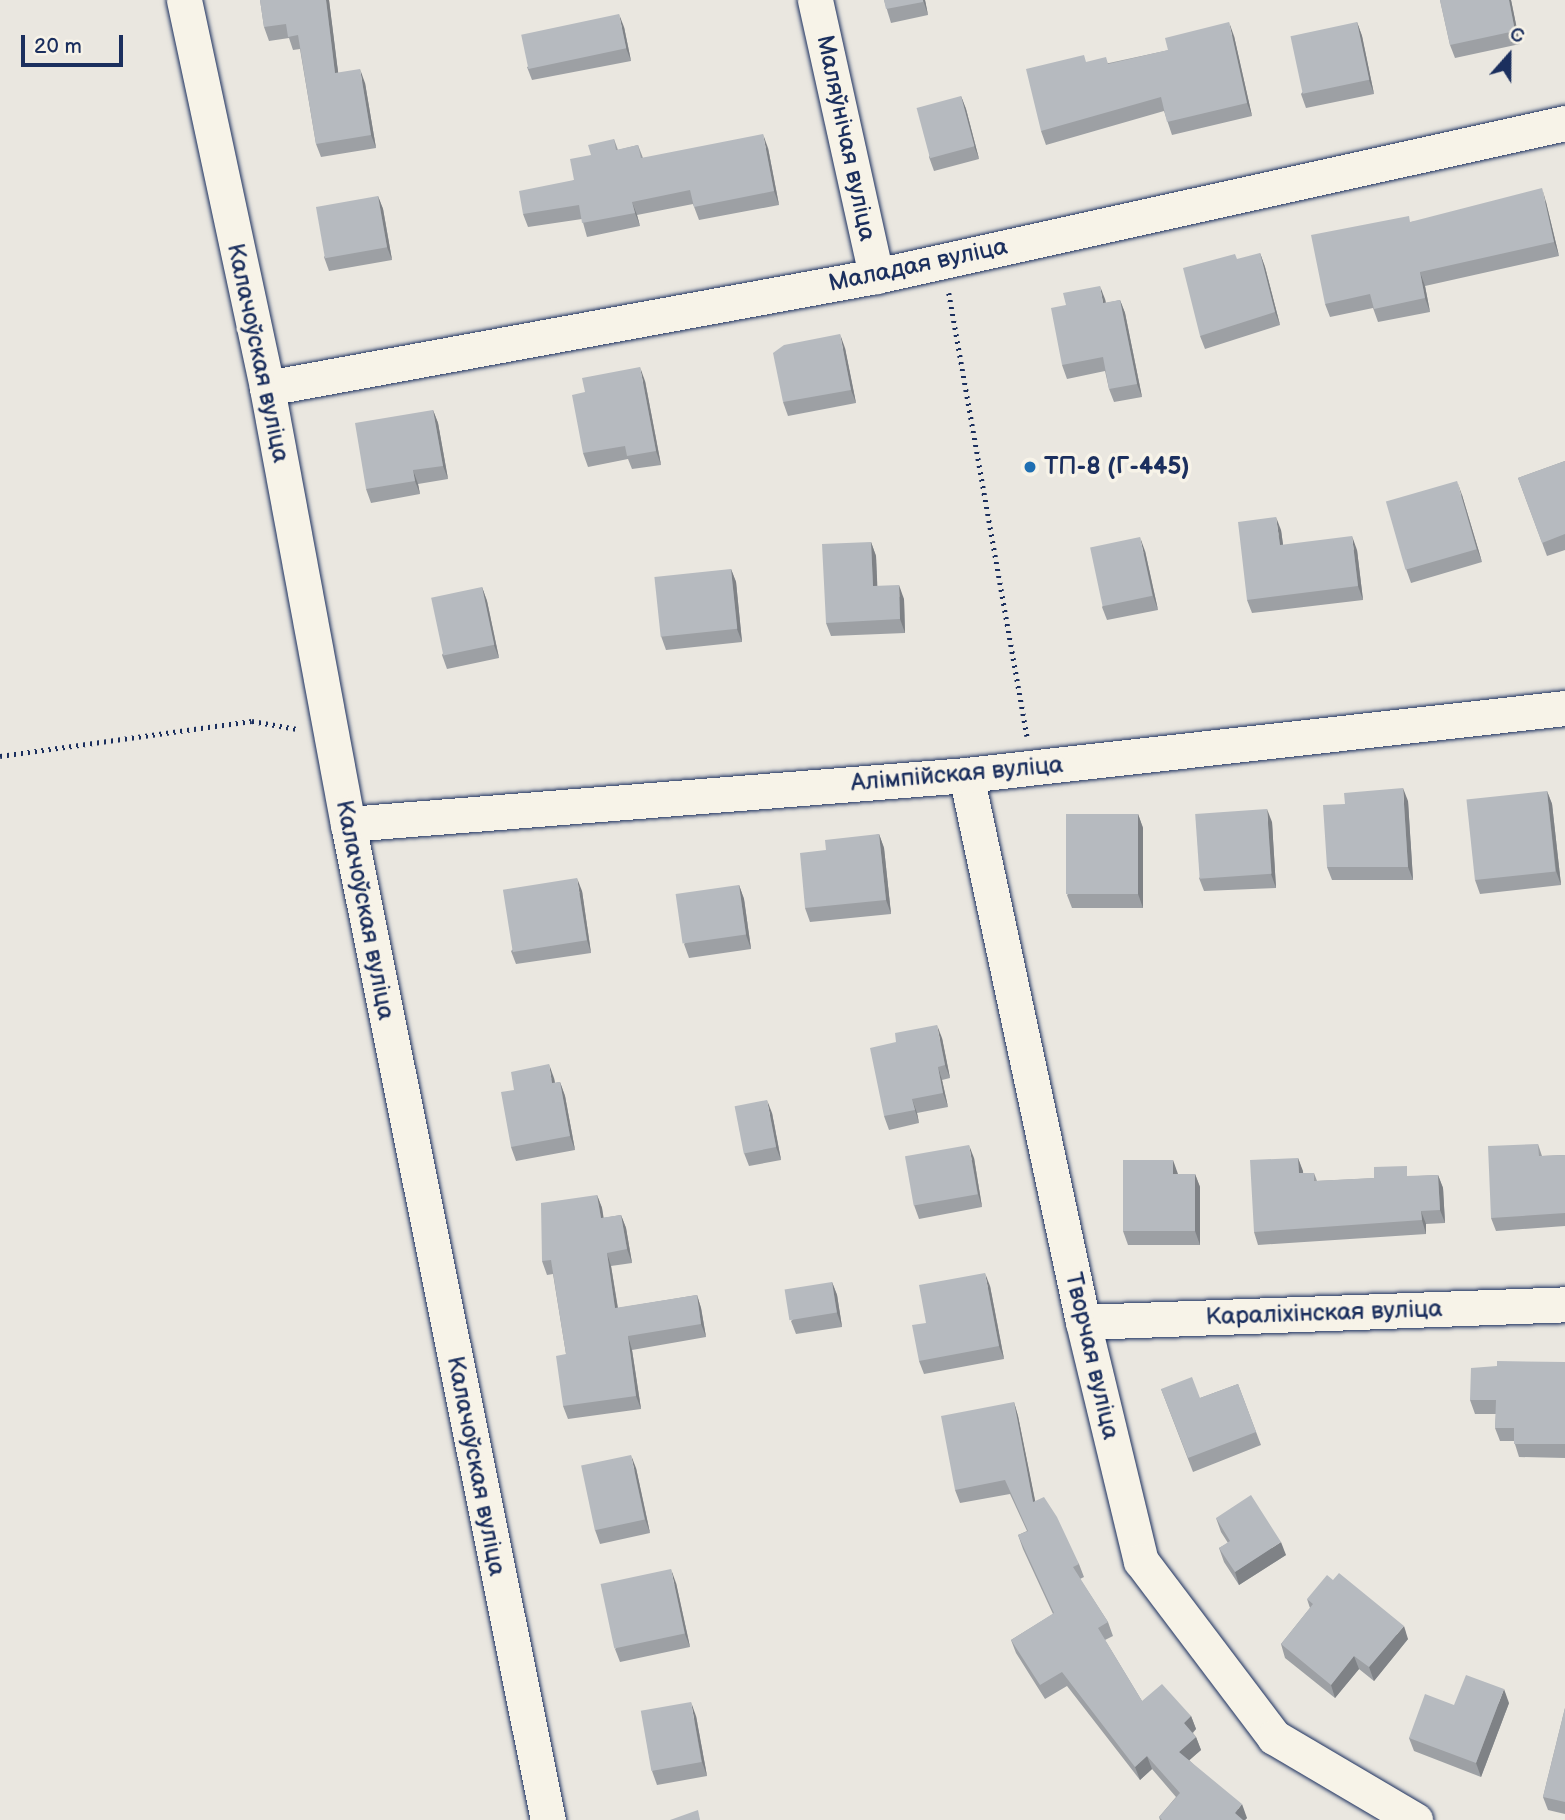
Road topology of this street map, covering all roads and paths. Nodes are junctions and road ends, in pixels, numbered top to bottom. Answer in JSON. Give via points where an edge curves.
{"nodes":[{"id":1,"x":184,"y":0,"type":"edge"},
{"id":2,"x":815,"y":0,"type":"edge"},
{"id":3,"x":1565,"y":122,"type":"edge"},
{"id":4,"x":943,"y":261,"type":"junction"},
{"id":5,"x":876,"y":276,"type":"junction"},
{"id":6,"x":267,"y":388,"type":"junction"},
{"id":7,"x":1565,"y":708,"type":"edge"},
{"id":8,"x":331,"y":735,"type":"junction"},
{"id":9,"x":0,"y":756,"type":"edge"},
{"id":10,"x":1032,"y":768,"type":"junction"},
{"id":11,"x":966,"y":775,"type":"junction"},
{"id":12,"x":348,"y":824,"type":"junction"},
{"id":13,"x":1565,"y":1304,"type":"edge"},
{"id":14,"x":1083,"y":1322,"type":"junction"},
{"id":15,"x":548,"y":1820,"type":"edge"},
{"id":16,"x":1415,"y":1820,"type":"edge"}],
"edges":[{"from":1,"to":6,"type":"street","name":"Калачоўская вуліца"},
{"from":2,"to":5,"type":"street","name":"Маляўнічая вуліца"},
{"from":3,"to":4,"type":"street","name":"Маладая вуліца"},
{"from":4,"to":5,"type":"street","name":"Маладая вуліца"},
{"from":4,"to":10,"type":"path"},
{"from":5,"to":6,"type":"street","name":"Маладая вуліца"},
{"from":6,"to":8,"type":"street","name":"Калачоўская вуліца"},
{"from":7,"to":10,"type":"street","name":"Алімпійская вуліца"},
{"from":8,"to":9,"type":"path","via":[[252,721]]},
{"from":8,"to":12,"type":"street","name":"Калачоўская вуліца"},
{"from":10,"to":11,"type":"street","name":"Алімпійская вуліца"},
{"from":11,"to":12,"type":"street","name":"Алімпійская вуліца"},
{"from":11,"to":14,"type":"street","name":"Творчая вуліца"},
{"from":12,"to":15,"type":"street","name":"Калачоўская вуліца"},
{"from":13,"to":14,"type":"street","name":"Караліхінская вуліца"},
{"from":14,"to":16,"type":"street","name":"Творчая вуліца","via":[[1141,1561],[1274,1737]]}]}
